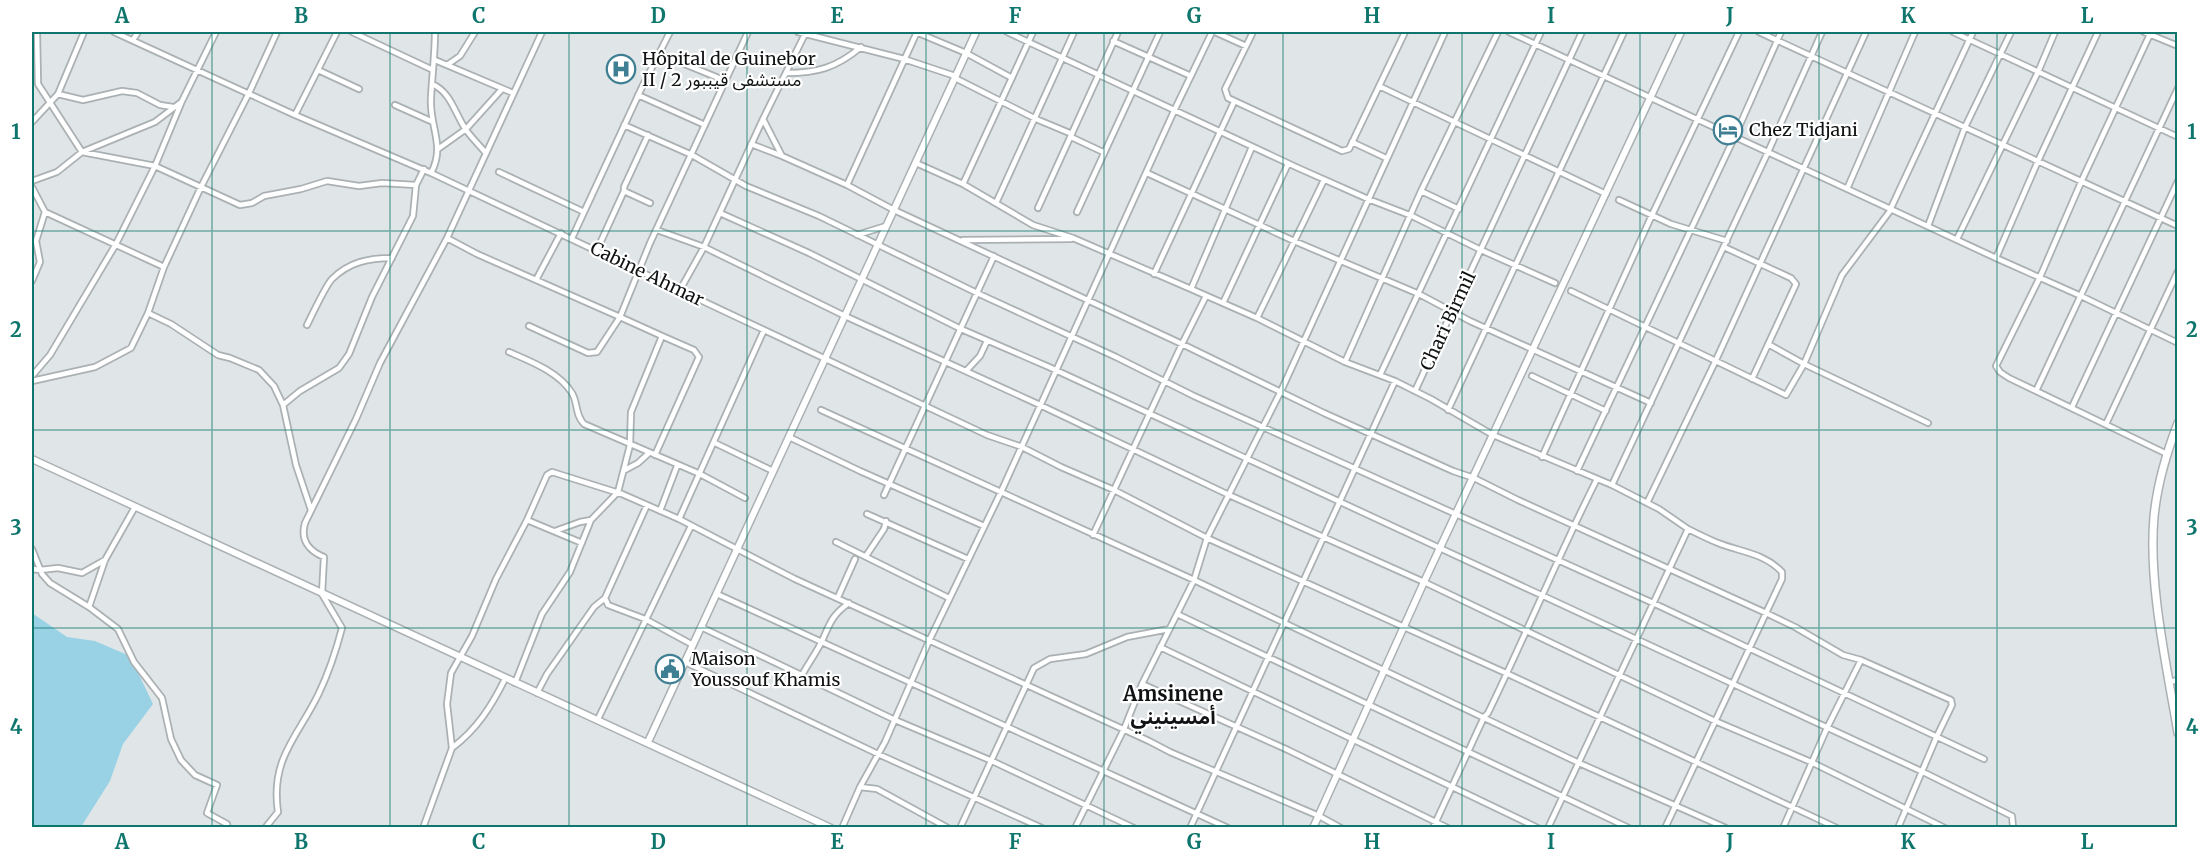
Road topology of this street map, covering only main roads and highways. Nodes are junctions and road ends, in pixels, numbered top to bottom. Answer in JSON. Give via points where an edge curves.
{"nodes":[{"id":1,"x":2178,"y":423,"type":"edge"},
{"id":2,"x":2178,"y":733,"type":"edge"}],
"edges":[{"from":1,"to":2,"type":"main road","via":[[2157,494],[2153,542],[2156,593]]}]}
